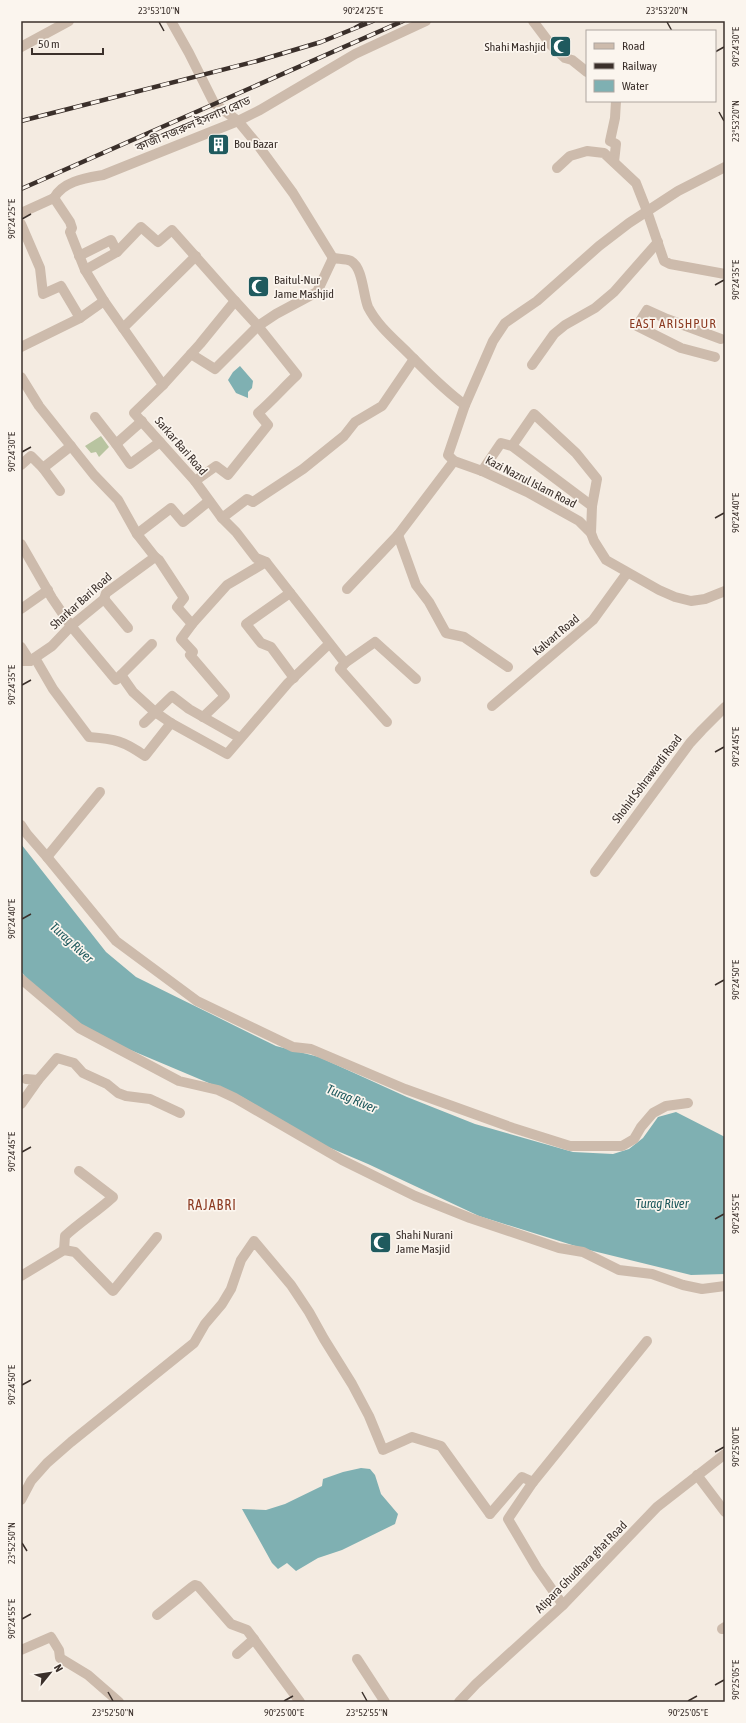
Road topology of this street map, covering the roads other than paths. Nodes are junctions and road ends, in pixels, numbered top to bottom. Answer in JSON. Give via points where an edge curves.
{"nodes":[{"id":1,"x":69,"y":21,"type":"edge"},
{"id":2,"x":171,"y":21,"type":"edge"},
{"id":3,"x":426,"y":21,"type":"edge"},
{"id":4,"x":533,"y":21,"type":"edge"},
{"id":5,"x":21,"y":47,"type":"edge"},
{"id":6,"x":586,"y":71,"type":"edge"},
{"id":7,"x":616,"y":102,"type":"edge"},
{"id":8,"x":238,"y":121,"type":"junction"},
{"id":9,"x":614,"y":162,"type":"junction"},
{"id":10,"x":725,"y":167,"type":"edge"},
{"id":11,"x":557,"y":168,"type":"dead end"},
{"id":12,"x":54,"y":198,"type":"junction"},
{"id":13,"x":647,"y":211,"type":"junction"},
{"id":14,"x":21,"y":213,"type":"edge"},
{"id":15,"x":21,"y":224,"type":"edge"},
{"id":16,"x":658,"y":242,"type":"junction"},
{"id":17,"x":117,"y":252,"type":"junction"},
{"id":18,"x":79,"y":256,"type":"junction"},
{"id":19,"x":196,"y":256,"type":"junction"},
{"id":20,"x":333,"y":258,"type":"junction"},
{"id":21,"x":85,"y":270,"type":"junction"},
{"id":22,"x":725,"y":274,"type":"edge"},
{"id":23,"x":104,"y":301,"type":"junction"},
{"id":24,"x":235,"y":301,"type":"junction"},
{"id":25,"x":80,"y":318,"type":"junction"},
{"id":26,"x":258,"y":326,"type":"junction"},
{"id":27,"x":123,"y":328,"type":"junction"},
{"id":28,"x":721,"y":339,"type":"dead end"},
{"id":29,"x":21,"y":347,"type":"edge"},
{"id":30,"x":191,"y":354,"type":"junction"},
{"id":31,"x":715,"y":357,"type":"dead end"},
{"id":32,"x":414,"y":359,"type":"junction"},
{"id":33,"x":532,"y":365,"type":"dead end"},
{"id":34,"x":21,"y":377,"type":"edge"},
{"id":35,"x":163,"y":385,"type":"junction"},
{"id":36,"x":465,"y":405,"type":"junction"},
{"id":37,"x":95,"y":417,"type":"dead end"},
{"id":38,"x":142,"y":421,"type":"junction"},
{"id":39,"x":160,"y":442,"type":"junction"},
{"id":40,"x":116,"y":444,"type":"junction"},
{"id":41,"x":71,"y":446,"type":"junction"},
{"id":42,"x":512,"y":446,"type":"junction"},
{"id":43,"x":454,"y":461,"type":"junction"},
{"id":44,"x":21,"y":465,"type":"edge"},
{"id":45,"x":43,"y":468,"type":"junction"},
{"id":46,"x":482,"y":471,"type":"junction"},
{"id":47,"x":195,"y":481,"type":"junction"},
{"id":48,"x":60,"y":491,"type":"dead end"},
{"id":49,"x":209,"y":501,"type":"junction"},
{"id":50,"x":592,"y":506,"type":"junction"},
{"id":51,"x":222,"y":518,"type":"junction"},
{"id":52,"x":591,"y":533,"type":"junction"},
{"id":53,"x":137,"y":534,"type":"junction"},
{"id":54,"x":398,"y":535,"type":"junction"},
{"id":55,"x":21,"y":544,"type":"edge"},
{"id":56,"x":155,"y":557,"type":"junction"},
{"id":57,"x":266,"y":562,"type":"junction"},
{"id":58,"x":627,"y":573,"type":"junction"},
{"id":59,"x":347,"y":589,"type":"dead end"},
{"id":60,"x":48,"y":590,"type":"junction"},
{"id":61,"x":725,"y":591,"type":"edge"},
{"id":62,"x":290,"y":593,"type":"junction"},
{"id":63,"x":104,"y":599,"type":"junction"},
{"id":64,"x":21,"y":609,"type":"edge"},
{"id":65,"x":192,"y":624,"type":"junction"},
{"id":66,"x":71,"y":626,"type":"junction"},
{"id":67,"x":128,"y":628,"type":"dead end"},
{"id":68,"x":152,"y":644,"type":"dead end"},
{"id":69,"x":329,"y":644,"type":"junction"},
{"id":70,"x":21,"y":647,"type":"edge"},
{"id":71,"x":29,"y":660,"type":"edge"},
{"id":72,"x":345,"y":663,"type":"junction"},
{"id":73,"x":508,"y":668,"type":"dead end"},
{"id":74,"x":121,"y":675,"type":"junction"},
{"id":75,"x":294,"y":678,"type":"junction"},
{"id":76,"x":416,"y":679,"type":"dead end"},
{"id":77,"x":492,"y":706,"type":"dead end"},
{"id":78,"x":725,"y":707,"type":"edge"},
{"id":79,"x":155,"y":712,"type":"junction"},
{"id":80,"x":204,"y":718,"type":"junction"},
{"id":81,"x":387,"y":722,"type":"dead end"},
{"id":82,"x":144,"y":723,"type":"dead end"},
{"id":83,"x":171,"y":723,"type":"junction"},
{"id":84,"x":240,"y":738,"type":"junction"},
{"id":85,"x":100,"y":792,"type":"dead end"},
{"id":86,"x":21,"y":825,"type":"edge"},
{"id":87,"x":47,"y":857,"type":"junction"},
{"id":88,"x":595,"y":872,"type":"dead end"},
{"id":89,"x":21,"y":979,"type":"edge"},
{"id":90,"x":26,"y":1079,"type":"dead end"},
{"id":91,"x":38,"y":1080,"type":"junction"},
{"id":92,"x":688,"y":1103,"type":"dead end"},
{"id":93,"x":21,"y":1104,"type":"edge"},
{"id":94,"x":180,"y":1113,"type":"dead end"},
{"id":95,"x":79,"y":1171,"type":"dead end"},
{"id":96,"x":157,"y":1236,"type":"dead end"},
{"id":97,"x":64,"y":1250,"type":"junction"},
{"id":98,"x":21,"y":1276,"type":"edge"},
{"id":99,"x":725,"y":1286,"type":"edge"},
{"id":100,"x":647,"y":1341,"type":"dead end"},
{"id":101,"x":725,"y":1454,"type":"edge"},
{"id":102,"x":697,"y":1475,"type":"junction"},
{"id":103,"x":533,"y":1482,"type":"junction"},
{"id":104,"x":21,"y":1500,"type":"edge"},
{"id":105,"x":725,"y":1512,"type":"edge"},
{"id":106,"x":490,"y":1514,"type":"junction"},
{"id":107,"x":508,"y":1519,"type":"junction"},
{"id":108,"x":563,"y":1605,"type":"junction"},
{"id":109,"x":156,"y":1616,"type":"dead end"},
{"id":110,"x":254,"y":1639,"type":"junction"},
{"id":111,"x":21,"y":1650,"type":"edge"},
{"id":112,"x":237,"y":1654,"type":"dead end"},
{"id":113,"x":357,"y":1659,"type":"dead end"},
{"id":114,"x":119,"y":1702,"type":"edge"},
{"id":115,"x":300,"y":1702,"type":"edge"},
{"id":116,"x":385,"y":1702,"type":"edge"},
{"id":117,"x":459,"y":1702,"type":"edge"}],
"edges":[{"from":1,"to":5,"type":"street"},
{"from":2,"to":8,"type":"street","via":[[214,104]]},
{"from":3,"to":8,"type":"street","name":"কাজী নজরুল ইসলাম রোড","via":[[355,54]]},
{"from":4,"to":6,"type":"street","via":[[551,45],[565,58],[572,60]]},
{"from":7,"to":9,"type":"street","via":[[616,118],[610,141],[616,144]]},
{"from":8,"to":12,"type":"street","name":"কাজী নজরুল ইসলাম রোড","via":[[103,175],[82,178],[58,190]]},
{"from":8,"to":20,"type":"street","via":[[293,193]]},
{"from":9,"to":11,"type":"street","via":[[604,153],[586,151],[570,156]]},
{"from":9,"to":13,"type":"street","via":[[636,183]]},
{"from":10,"to":13,"type":"street","via":[[678,191]]},
{"from":12,"to":14,"type":"street"},
{"from":12,"to":18,"type":"street","via":[[70,222],[70,232]]},
{"from":13,"to":16,"type":"street"},
{"from":13,"to":36,"type":"street","via":[[599,246],[537,301],[505,323],[493,341]]},
{"from":15,"to":25,"type":"street","via":[[40,268],[43,294],[61,286]]},
{"from":16,"to":22,"type":"street","via":[[667,264]]},
{"from":16,"to":33,"type":"street","via":[[614,292],[595,308],[554,334]]},
{"from":17,"to":18,"type":"street","via":[[111,240]]},
{"from":17,"to":19,"type":"street","via":[[141,227],[158,242],[172,230]]},
{"from":17,"to":21,"type":"street"},
{"from":18,"to":21,"type":"street"},
{"from":19,"to":24,"type":"street"},
{"from":19,"to":27,"type":"street"},
{"from":20,"to":26,"type":"street","via":[[317,292]]},
{"from":20,"to":32,"type":"street","via":[[351,261],[356,266],[368,306],[386,331]]},
{"from":21,"to":23,"type":"street"},
{"from":23,"to":25,"type":"street"},
{"from":23,"to":27,"type":"street"},
{"from":24,"to":26,"type":"street"},
{"from":24,"to":30,"type":"street"},
{"from":25,"to":29,"type":"street"},
{"from":26,"to":30,"type":"street","via":[[215,369]]},
{"from":26,"to":47,"type":"street","via":[[297,375],[258,413],[268,425],[228,475],[216,466]]},
{"from":27,"to":35,"type":"street"},
{"from":28,"to":31,"type":"street","via":[[647,310],[637,326],[681,348]]},
{"from":30,"to":35,"type":"street"},
{"from":32,"to":36,"type":"street","via":[[445,390]]},
{"from":32,"to":51,"type":"street","via":[[382,406],[355,422],[344,436],[285,483],[253,502],[247,499]]},
{"from":34,"to":41,"type":"street","via":[[39,406]]},
{"from":35,"to":38,"type":"street","name":"Sarkar Bari Road","via":[[134,413]]},
{"from":36,"to":43,"type":"street","via":[[448,455]]},
{"from":37,"to":40,"type":"street"},
{"from":38,"to":39,"type":"street","name":"Sarkar Bari Road"},
{"from":38,"to":40,"type":"street"},
{"from":39,"to":40,"type":"street","via":[[130,464]]},
{"from":39,"to":47,"type":"street","name":"Sarkar Bari Road"},
{"from":41,"to":45,"type":"street"},
{"from":41,"to":53,"type":"street","via":[[118,500]]},
{"from":42,"to":46,"type":"street","via":[[501,443]]},
{"from":42,"to":50,"type":"street"},
{"from":42,"to":50,"type":"street","via":[[534,414],[576,453],[597,479]]},
{"from":43,"to":46,"type":"street","name":"Kazi Nazrul Islam Road"},
{"from":43,"to":54,"type":"street"},
{"from":44,"to":45,"type":"street","via":[[31,456]]},
{"from":45,"to":48,"type":"street"},
{"from":46,"to":52,"type":"street","name":"Kazi Nazrul Islam Road","via":[[574,518]]},
{"from":47,"to":49,"type":"street","name":"Sarkar Bari Road"},
{"from":49,"to":51,"type":"street","name":"Sarkar Bari Road"},
{"from":49,"to":53,"type":"street","via":[[183,522],[171,508]]},
{"from":50,"to":52,"type":"street"},
{"from":51,"to":57,"type":"street","name":"Sarkar Bari Road","via":[[256,558]]},
{"from":52,"to":58,"type":"street","name":"Kazi Nazrul Islam Road","via":[[606,560]]},
{"from":53,"to":56,"type":"street"},
{"from":54,"to":59,"type":"street"},
{"from":54,"to":73,"type":"street","via":[[416,585],[429,602],[446,633],[464,637]]},
{"from":55,"to":60,"type":"street"},
{"from":56,"to":63,"type":"street","name":"Sharkar Bari Road","via":[[106,593]]},
{"from":56,"to":65,"type":"street","via":[[184,598],[177,607]]},
{"from":57,"to":62,"type":"street","name":"Sarkar Bari Road"},
{"from":57,"to":65,"type":"street","via":[[227,585]]},
{"from":58,"to":61,"type":"street","name":"Kazi Nazrul Islam Road","via":[[675,597],[691,600],[705,599]]},
{"from":58,"to":77,"type":"street","name":"Kalvart Road","via":[[593,620]]},
{"from":60,"to":64,"type":"street"},
{"from":60,"to":66,"type":"street"},
{"from":62,"to":69,"type":"street","name":"Sarkar Bari Road"},
{"from":62,"to":75,"type":"street","via":[[246,624],[261,643],[271,647]]},
{"from":63,"to":66,"type":"street","name":"Sharkar Bari Road"},
{"from":63,"to":67,"type":"street"},
{"from":65,"to":80,"type":"street","via":[[181,639],[193,652],[190,655],[225,696]]},
{"from":66,"to":71,"type":"street","name":"Sharkar Bari Road","via":[[52,646]]},
{"from":66,"to":74,"type":"street","via":[[116,680]]},
{"from":68,"to":74,"type":"street"},
{"from":69,"to":72,"type":"street","name":"Sarkar Bari Road"},
{"from":69,"to":75,"type":"street"},
{"from":70,"to":71,"type":"street"},
{"from":71,"to":83,"type":"street","via":[[89,737],[112,738],[131,746],[145,756]]},
{"from":72,"to":76,"type":"street","via":[[375,642]]},
{"from":72,"to":81,"type":"street","name":"Sarkar Bari Road","via":[[340,669]]},
{"from":74,"to":79,"type":"street","via":[[133,692]]},
{"from":75,"to":84,"type":"street"},
{"from":78,"to":88,"type":"street","name":"Shohid Sohrawardi Road","via":[[690,744]]},
{"from":79,"to":80,"type":"street","via":[[172,696]]},
{"from":79,"to":82,"type":"street"},
{"from":79,"to":83,"type":"street"},
{"from":80,"to":84,"type":"street"},
{"from":83,"to":84,"type":"street","via":[[227,754]]},
{"from":85,"to":87,"type":"street"},
{"from":86,"to":87,"type":"street"},
{"from":87,"to":92,"type":"street","via":[[116,941],[197,1001],[293,1047],[311,1049],[404,1088],[570,1146],[622,1146],[634,1139],[653,1113],[666,1106]]},
{"from":89,"to":99,"type":"street","via":[[79,1028],[179,1081],[218,1090],[235,1098],[342,1160],[415,1196],[559,1248],[583,1252],[619,1270],[652,1274],[702,1289]]},
{"from":90,"to":91,"type":"street"},
{"from":91,"to":93,"type":"street"},
{"from":91,"to":94,"type":"street","via":[[57,1058],[74,1063],[83,1073],[108,1084],[118,1093],[150,1099]]},
{"from":95,"to":97,"type":"street","via":[[113,1197],[65,1236]]},
{"from":96,"to":97,"type":"street","via":[[113,1291],[76,1252]]},
{"from":97,"to":98,"type":"street"},
{"from":100,"to":103,"type":"street"},
{"from":101,"to":102,"type":"street","name":"Atipara Ghudhara ghat Road"},
{"from":102,"to":105,"type":"street"},
{"from":102,"to":108,"type":"street","name":"Atipara Ghudhara ghat Road","via":[[657,1507]]},
{"from":103,"to":106,"type":"street","via":[[522,1477]]},
{"from":103,"to":107,"type":"street"},
{"from":104,"to":106,"type":"street","via":[[47,1463],[194,1343],[231,1289],[241,1260],[254,1241],[291,1285],[309,1312],[352,1384],[383,1450],[412,1437],[441,1446]]},
{"from":106,"to":107,"type":"street","via":[[501,1513]]},
{"from":107,"to":108,"type":"street"},
{"from":108,"to":117,"type":"street","name":"Atipara Ghudhara ghat Road"},
{"from":109,"to":110,"type":"street","via":[[194,1585],[198,1586],[231,1624],[247,1630]]},
{"from":110,"to":112,"type":"street"},
{"from":110,"to":115,"type":"street"},
{"from":111,"to":114,"type":"street","via":[[51,1636],[59,1650],[60,1658],[88,1675]]},
{"from":113,"to":116,"type":"street"}]}
